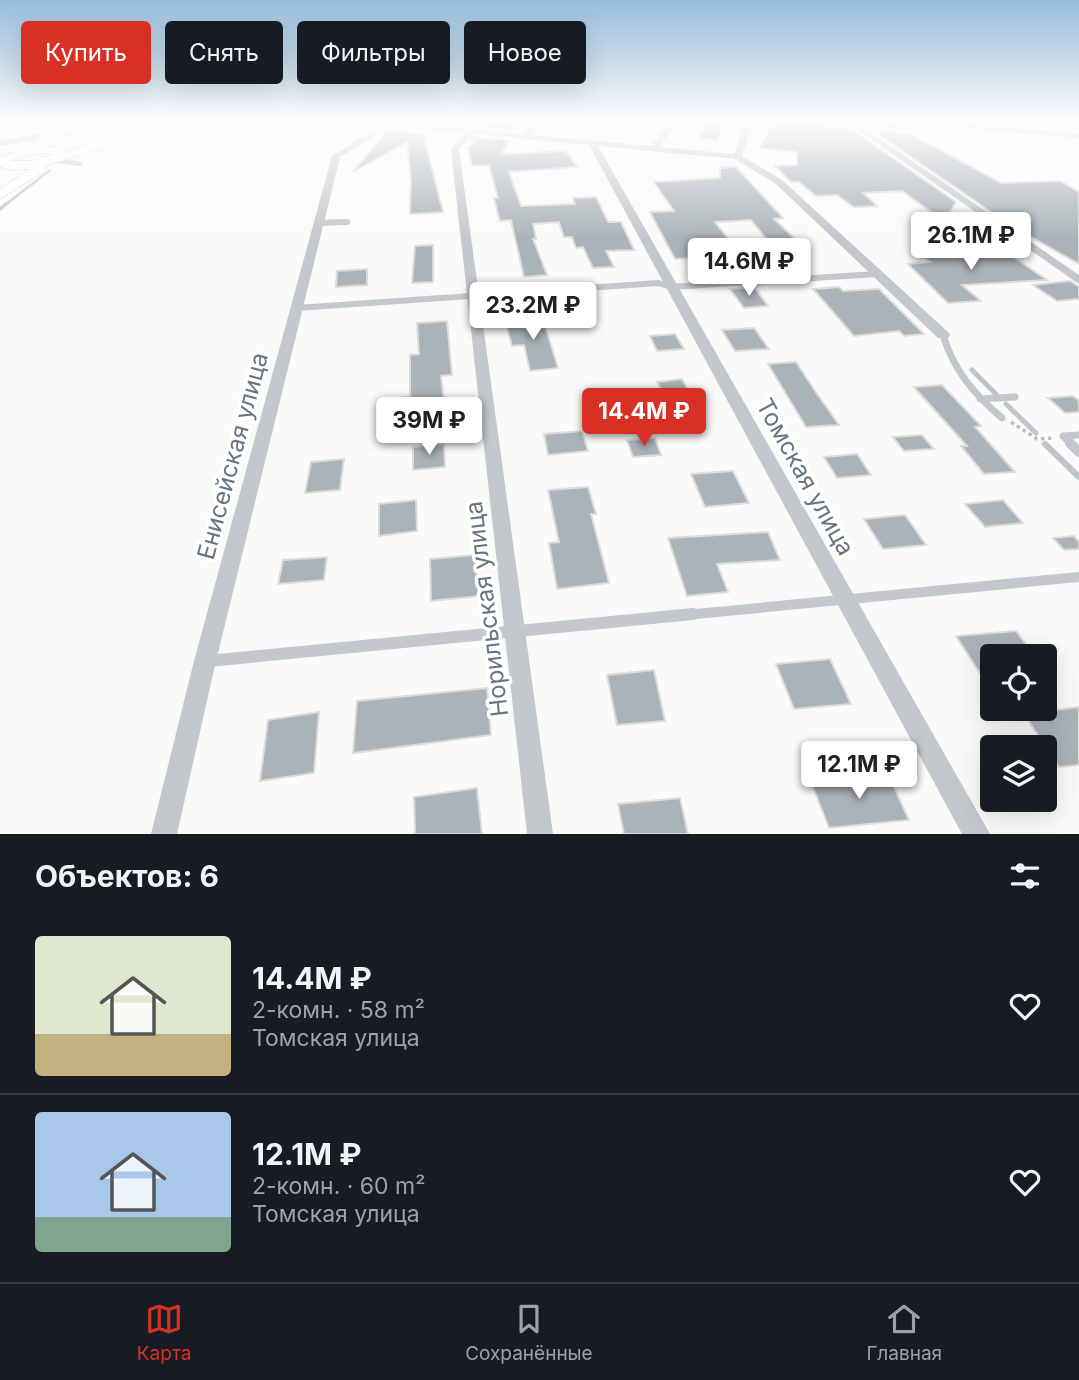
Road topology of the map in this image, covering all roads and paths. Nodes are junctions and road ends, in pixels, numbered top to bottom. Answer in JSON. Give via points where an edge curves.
{"nodes":[{"id":1,"x":4,"y":161,"type":"edge"},
{"id":2,"x":47,"y":161,"type":"edge"},
{"id":3,"x":66,"y":161,"type":"edge"},
{"id":4,"x":335,"y":161,"type":"edge"},
{"id":5,"x":457,"y":161,"type":"edge"},
{"id":6,"x":602,"y":161,"type":"edge"},
{"id":7,"x":744,"y":161,"type":"edge"},
{"id":8,"x":907,"y":161,"type":"edge"},
{"id":9,"x":80,"y":164,"type":"dead end"},
{"id":10,"x":17,"y":175,"type":"junction"},
{"id":11,"x":0,"y":195,"type":"edge"},
{"id":12,"x":347,"y":222,"type":"dead end"},
{"id":13,"x":318,"y":223,"type":"junction"},
{"id":14,"x":877,"y":274,"type":"junction"},
{"id":15,"x":1079,"y":280,"type":"edge"},
{"id":16,"x":671,"y":286,"type":"junction"},
{"id":17,"x":475,"y":295,"type":"junction"},
{"id":18,"x":297,"y":308,"type":"junction"},
{"id":19,"x":943,"y":335,"type":"joint"},
{"id":20,"x":1015,"y":397,"type":"dead end"},
{"id":21,"x":980,"y":399,"type":"junction"},
{"id":22,"x":1002,"y":418,"type":"joint"},
{"id":23,"x":1079,"y":435,"type":"edge"},
{"id":24,"x":1063,"y":436,"type":"junction"},
{"id":25,"x":1079,"y":452,"type":"edge"},
{"id":26,"x":1079,"y":577,"type":"edge"},
{"id":27,"x":846,"y":599,"type":"junction"},
{"id":28,"x":514,"y":632,"type":"junction"},
{"id":29,"x":205,"y":661,"type":"junction"},
{"id":30,"x":164,"y":834,"type":"edge"},
{"id":31,"x":540,"y":834,"type":"edge"},
{"id":32,"x":977,"y":834,"type":"edge"}],
"edges":[{"from":1,"to":10,"type":"street"},
{"from":2,"to":10,"type":"street"},
{"from":3,"to":9,"type":"lane"},
{"from":4,"to":13,"type":"street","name":"Енисейская улица"},
{"from":5,"to":17,"type":"street","name":"Норильская улица"},
{"from":6,"to":16,"type":"street","name":"Томская улица"},
{"from":7,"to":14,"type":"street","via":[[779,182]]},
{"from":8,"to":15,"type":"street"},
{"from":10,"to":11,"type":"street"},
{"from":12,"to":13,"type":"lane"},
{"from":13,"to":18,"type":"street","name":"Енисейская улица"},
{"from":14,"to":16,"type":"lane"},
{"from":14,"to":19,"type":"street"},
{"from":16,"to":17,"type":"lane","via":[[658,283]]},
{"from":16,"to":27,"type":"street","name":"Томская улица"},
{"from":17,"to":18,"type":"lane"},
{"from":17,"to":28,"type":"street","name":"Норильская улица"},
{"from":18,"to":29,"type":"street","name":"Енисейская улица"},
{"from":19,"to":21,"type":"lane","via":[[951,365]]},
{"from":20,"to":21,"type":"lane"},
{"from":21,"to":22,"type":"lane"},
{"from":22,"to":24,"type":"path","via":[[1037,439]]},
{"from":23,"to":24,"type":"lane"},
{"from":24,"to":25,"type":"lane"},
{"from":26,"to":27,"type":"lane"},
{"from":27,"to":28,"type":"lane"},
{"from":27,"to":32,"type":"street","name":"Томская улица"},
{"from":28,"to":29,"type":"lane"},
{"from":28,"to":31,"type":"street","name":"Норильская улица"},
{"from":29,"to":30,"type":"street","name":"Енисейская улица"}]}
